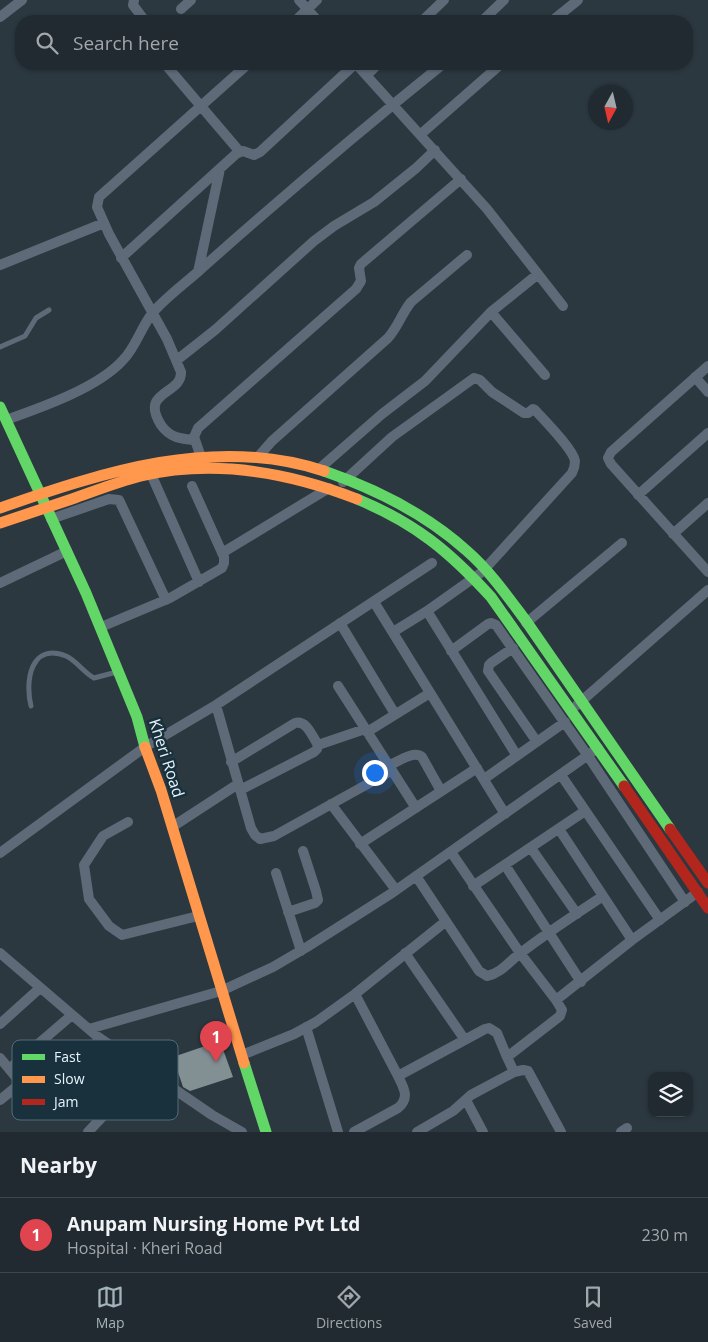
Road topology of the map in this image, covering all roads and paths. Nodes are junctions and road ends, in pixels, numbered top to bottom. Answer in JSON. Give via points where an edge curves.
{"nodes":[{"id":1,"x":22,"y":0,"type":"edge"},
{"id":2,"x":134,"y":0,"type":"edge"},
{"id":3,"x":191,"y":0,"type":"edge"},
{"id":4,"x":298,"y":0,"type":"edge"},
{"id":5,"x":316,"y":0,"type":"edge"},
{"id":6,"x":444,"y":0,"type":"edge"},
{"id":7,"x":578,"y":0,"type":"edge"},
{"id":8,"x":498,"y":2,"type":"edge"},
{"id":9,"x":181,"y":9,"type":"dead end"},
{"id":10,"x":307,"y":9,"type":"junction"},
{"id":11,"x":140,"y":15,"type":"edge"},
{"id":12,"x":301,"y":15,"type":"edge"},
{"id":13,"x":312,"y":15,"type":"edge"},
{"id":14,"x":428,"y":15,"type":"edge"},
{"id":15,"x":487,"y":15,"type":"edge"},
{"id":16,"x":559,"y":15,"type":"edge"},
{"id":17,"x":0,"y":17,"type":"edge"},
{"id":18,"x":170,"y":70,"type":"edge"},
{"id":19,"x":241,"y":70,"type":"edge"},
{"id":20,"x":349,"y":70,"type":"edge"},
{"id":21,"x":362,"y":70,"type":"edge"},
{"id":22,"x":372,"y":70,"type":"edge"},
{"id":23,"x":436,"y":70,"type":"edge"},
{"id":24,"x":494,"y":70,"type":"edge"},
{"id":25,"x":367,"y":75,"type":"junction"},
{"id":26,"x":394,"y":105,"type":"junction"},
{"id":27,"x":202,"y":106,"type":"junction"},
{"id":28,"x":421,"y":134,"type":"junction"},
{"id":29,"x":435,"y":150,"type":"junction"},
{"id":30,"x":240,"y":152,"type":"junction"},
{"id":31,"x":220,"y":169,"type":"junction"},
{"id":32,"x":460,"y":179,"type":"junction"},
{"id":33,"x":104,"y":223,"type":"junction"},
{"id":34,"x":467,"y":254,"type":"dead end"},
{"id":35,"x":121,"y":258,"type":"junction"},
{"id":36,"x":0,"y":266,"type":"edge"},
{"id":37,"x":198,"y":272,"type":"junction"},
{"id":38,"x":538,"y":274,"type":"junction"},
{"id":39,"x":563,"y":306,"type":"dead end"},
{"id":40,"x":49,"y":310,"type":"dead end"},
{"id":41,"x":491,"y":312,"type":"junction"},
{"id":42,"x":152,"y":314,"type":"junction"},
{"id":43,"x":0,"y":347,"type":"edge"},
{"id":44,"x":177,"y":360,"type":"junction"},
{"id":45,"x":708,"y":366,"type":"edge"},
{"id":46,"x":546,"y":374,"type":"dead end"},
{"id":47,"x":695,"y":377,"type":"junction"},
{"id":48,"x":708,"y":392,"type":"edge"},
{"id":49,"x":0,"y":407,"type":"edge"},
{"id":50,"x":6,"y":420,"type":"junction"},
{"id":51,"x":708,"y":433,"type":"edge"},
{"id":52,"x":195,"y":440,"type":"junction"},
{"id":53,"x":201,"y":457,"type":"junction"},
{"id":54,"x":258,"y":457,"type":"junction"},
{"id":55,"x":319,"y":469,"type":"junction"},
{"id":56,"x":151,"y":474,"type":"junction"},
{"id":57,"x":338,"y":485,"type":"junction"},
{"id":58,"x":192,"y":486,"type":"dead end"},
{"id":59,"x":638,"y":495,"type":"junction"},
{"id":60,"x":43,"y":501,"type":"junction"},
{"id":61,"x":708,"y":503,"type":"edge"},
{"id":62,"x":0,"y":508,"type":"edge"},
{"id":63,"x":51,"y":519,"type":"junction"},
{"id":64,"x":0,"y":523,"type":"edge"},
{"id":65,"x":673,"y":534,"type":"junction"},
{"id":66,"x":622,"y":542,"type":"dead end"},
{"id":67,"x":66,"y":551,"type":"junction"},
{"id":68,"x":222,"y":553,"type":"junction"},
{"id":69,"x":432,"y":563,"type":"dead end"},
{"id":70,"x":708,"y":572,"type":"edge"},
{"id":71,"x":479,"y":574,"type":"junction"},
{"id":72,"x":0,"y":582,"type":"edge"},
{"id":73,"x":198,"y":582,"type":"junction"},
{"id":74,"x":708,"y":590,"type":"edge"},
{"id":75,"x":166,"y":600,"type":"junction"},
{"id":76,"x":374,"y":602,"type":"junction"},
{"id":77,"x":427,"y":611,"type":"junction"},
{"id":78,"x":340,"y":623,"type":"junction"},
{"id":79,"x":526,"y":623,"type":"junction"},
{"id":80,"x":101,"y":627,"type":"junction"},
{"id":81,"x":392,"y":632,"type":"junction"},
{"id":82,"x":513,"y":648,"type":"junction"},
{"id":83,"x":451,"y":651,"type":"junction"},
{"id":84,"x":119,"y":671,"type":"junction"},
{"id":85,"x":338,"y":686,"type":"dead end"},
{"id":86,"x":430,"y":693,"type":"junction"},
{"id":87,"x":216,"y":705,"type":"junction"},
{"id":88,"x":577,"y":705,"type":"junction"},
{"id":89,"x":30,"y":706,"type":"dead end"},
{"id":90,"x":395,"y":714,"type":"junction"},
{"id":91,"x":565,"y":722,"type":"junction"},
{"id":92,"x":366,"y":730,"type":"junction"},
{"id":93,"x":537,"y":742,"type":"junction"},
{"id":94,"x":318,"y":745,"type":"junction"},
{"id":95,"x":145,"y":747,"type":"junction"},
{"id":96,"x":598,"y":748,"type":"junction"},
{"id":97,"x":517,"y":756,"type":"junction"},
{"id":98,"x":588,"y":756,"type":"junction"},
{"id":99,"x":231,"y":762,"type":"junction"},
{"id":100,"x":390,"y":768,"type":"junction"},
{"id":101,"x":476,"y":768,"type":"junction"},
{"id":102,"x":561,"y":775,"type":"junction"},
{"id":103,"x":484,"y":779,"type":"junction"},
{"id":104,"x":239,"y":787,"type":"junction"},
{"id":105,"x":442,"y":791,"type":"junction"},
{"id":106,"x":331,"y":804,"type":"junction"},
{"id":107,"x":416,"y":808,"type":"junction"},
{"id":108,"x":585,"y":811,"type":"junction"},
{"id":109,"x":505,"y":814,"type":"junction"},
{"id":110,"x":128,"y":822,"type":"dead end"},
{"id":111,"x":172,"y":828,"type":"junction"},
{"id":112,"x":559,"y":829,"type":"junction"},
{"id":113,"x":360,"y":844,"type":"junction"},
{"id":114,"x":532,"y":848,"type":"junction"},
{"id":115,"x":303,"y":851,"type":"dead end"},
{"id":116,"x":451,"y":852,"type":"junction"},
{"id":117,"x":0,"y":853,"type":"edge"},
{"id":118,"x":505,"y":865,"type":"junction"},
{"id":119,"x":276,"y":873,"type":"dead end"},
{"id":120,"x":416,"y":876,"type":"junction"},
{"id":121,"x":708,"y":883,"type":"edge"},
{"id":122,"x":473,"y":886,"type":"junction"},
{"id":123,"x":396,"y":890,"type":"junction"},
{"id":124,"x":698,"y":892,"type":"junction"},
{"id":125,"x":603,"y":896,"type":"junction"},
{"id":126,"x":685,"y":902,"type":"junction"},
{"id":127,"x":708,"y":908,"type":"edge"},
{"id":128,"x":288,"y":912,"type":"junction"},
{"id":129,"x":577,"y":914,"type":"junction"},
{"id":130,"x":198,"y":916,"type":"junction"},
{"id":131,"x":660,"y":920,"type":"junction"},
{"id":132,"x":445,"y":922,"type":"junction"},
{"id":133,"x":549,"y":932,"type":"junction"},
{"id":134,"x":632,"y":940,"type":"junction"},
{"id":135,"x":301,"y":951,"type":"junction"},
{"id":136,"x":0,"y":953,"type":"edge"},
{"id":137,"x":405,"y":953,"type":"junction"},
{"id":138,"x":520,"y":954,"type":"junction"},
{"id":139,"x":581,"y":982,"type":"junction"},
{"id":140,"x":40,"y":988,"type":"junction"},
{"id":141,"x":221,"y":991,"type":"junction"},
{"id":142,"x":355,"y":994,"type":"junction"},
{"id":143,"x":556,"y":1000,"type":"junction"},
{"id":144,"x":72,"y":1015,"type":"junction"},
{"id":145,"x":0,"y":1024,"type":"edge"},
{"id":146,"x":306,"y":1027,"type":"junction"},
{"id":147,"x":89,"y":1029,"type":"junction"},
{"id":148,"x":101,"y":1039,"type":"edge"},
{"id":149,"x":43,"y":1040,"type":"edge"},
{"id":150,"x":466,"y":1040,"type":"junction"},
{"id":151,"x":242,"y":1055,"type":"junction"},
{"id":152,"x":507,"y":1057,"type":"junction"},
{"id":153,"x":0,"y":1058,"type":"edge"},
{"id":154,"x":12,"y":1066,"type":"edge"},
{"id":155,"x":9,"y":1069,"type":"junction"},
{"id":156,"x":12,"y":1072,"type":"edge"},
{"id":157,"x":514,"y":1072,"type":"junction"},
{"id":158,"x":398,"y":1076,"type":"junction"},
{"id":159,"x":12,"y":1090,"type":"edge"},
{"id":160,"x":178,"y":1092,"type":"edge"},
{"id":161,"x":0,"y":1100,"type":"edge"},
{"id":162,"x":466,"y":1100,"type":"junction"},
{"id":163,"x":99,"y":1120,"type":"edge"},
{"id":164,"x":88,"y":1132,"type":"edge"},
{"id":165,"x":242,"y":1132,"type":"edge"},
{"id":166,"x":266,"y":1132,"type":"edge"},
{"id":167,"x":338,"y":1132,"type":"edge"},
{"id":168,"x":354,"y":1132,"type":"edge"},
{"id":169,"x":417,"y":1132,"type":"edge"},
{"id":170,"x":483,"y":1132,"type":"edge"},
{"id":171,"x":560,"y":1132,"type":"edge"}],
"edges":[{"from":1,"to":17,"type":"street"},
{"from":2,"to":11,"type":"street"},
{"from":3,"to":9,"type":"street"},
{"from":4,"to":10,"type":"street"},
{"from":5,"to":10,"type":"street"},
{"from":6,"to":14,"type":"street"},
{"from":7,"to":16,"type":"street"},
{"from":8,"to":15,"type":"street"},
{"from":10,"to":12,"type":"street"},
{"from":10,"to":13,"type":"street"},
{"from":18,"to":27,"type":"street"},
{"from":19,"to":27,"type":"street"},
{"from":20,"to":30,"type":"street","via":[[260,152],[254,155]]},
{"from":21,"to":25,"type":"street"},
{"from":22,"to":25,"type":"street"},
{"from":23,"to":26,"type":"street"},
{"from":24,"to":28,"type":"street"},
{"from":25,"to":26,"type":"street"},
{"from":26,"to":28,"type":"street"},
{"from":26,"to":37,"type":"street"},
{"from":27,"to":30,"type":"street"},
{"from":27,"to":33,"type":"street","via":[[99,197],[97,207]]},
{"from":28,"to":29,"type":"street"},
{"from":29,"to":32,"type":"street"},
{"from":29,"to":44,"type":"street","via":[[374,202],[325,232]]},
{"from":30,"to":31,"type":"street"},
{"from":31,"to":35,"type":"street"},
{"from":31,"to":37,"type":"street"},
{"from":32,"to":38,"type":"street"},
{"from":32,"to":52,"type":"street","via":[[361,264],[361,281],[356,289],[198,428]]},
{"from":33,"to":35,"type":"street"},
{"from":33,"to":36,"type":"street"},
{"from":34,"to":54,"type":"street","via":[[411,302],[388,338]]},
{"from":35,"to":42,"type":"street"},
{"from":37,"to":42,"type":"street"},
{"from":38,"to":39,"type":"street"},
{"from":38,"to":41,"type":"street"},
{"from":40,"to":43,"type":"lane","via":[[36,318],[25,336]]},
{"from":41,"to":46,"type":"street"},
{"from":41,"to":55,"type":"street","via":[[425,381]]},
{"from":42,"to":44,"type":"street"},
{"from":42,"to":50,"type":"street","via":[[132,348],[115,368],[50,404]]},
{"from":44,"to":52,"type":"street","via":[[181,378],[159,396],[155,409],[166,431],[180,439]]},
{"from":45,"to":47,"type":"street"},
{"from":47,"to":48,"type":"street"},
{"from":47,"to":59,"type":"street","via":[[609,455],[611,464]]},
{"from":49,"to":50,"type":"street","name":"Kheri Road"},
{"from":50,"to":60,"type":"street","name":"Kheri Road"},
{"from":51,"to":59,"type":"street"},
{"from":52,"to":53,"type":"street"},
{"from":53,"to":54,"type":"street"},
{"from":53,"to":60,"type":"street","via":[[146,465]]},
{"from":54,"to":55,"type":"street"},
{"from":55,"to":57,"type":"street"},
{"from":56,"to":57,"type":"street","via":[[234,469]]},
{"from":56,"to":60,"type":"street"},
{"from":56,"to":73,"type":"street"},
{"from":57,"to":68,"type":"street"},
{"from":57,"to":71,"type":"street","via":[[409,524]]},
{"from":57,"to":71,"type":"street","via":[[392,437],[474,378],[524,413],[535,410],[568,450],[575,462],[574,468]]},
{"from":58,"to":68,"type":"street"},
{"from":59,"to":65,"type":"street"},
{"from":60,"to":62,"type":"street"},
{"from":60,"to":63,"type":"street","name":"Kheri Road"},
{"from":60,"to":64,"type":"street"},
{"from":61,"to":65,"type":"street"},
{"from":63,"to":67,"type":"street","name":"Kheri Road"},
{"from":63,"to":75,"type":"street","via":[[101,501],[119,500]]},
{"from":65,"to":70,"type":"street"},
{"from":66,"to":79,"type":"street"},
{"from":67,"to":72,"type":"street"},
{"from":67,"to":80,"type":"street","name":"Kheri Road"},
{"from":68,"to":73,"type":"street","via":[[222,568]]},
{"from":69,"to":76,"type":"street"},
{"from":71,"to":77,"type":"street"},
{"from":71,"to":79,"type":"street"},
{"from":71,"to":88,"type":"street","via":[[506,618]]},
{"from":73,"to":75,"type":"street"},
{"from":74,"to":88,"type":"street"},
{"from":75,"to":80,"type":"street"},
{"from":76,"to":78,"type":"street"},
{"from":76,"to":81,"type":"street"},
{"from":77,"to":81,"type":"street"},
{"from":77,"to":83,"type":"street"},
{"from":78,"to":87,"type":"street"},
{"from":78,"to":90,"type":"street"},
{"from":79,"to":88,"type":"street"},
{"from":80,"to":84,"type":"street","name":"Kheri Road"},
{"from":81,"to":86,"type":"street"},
{"from":82,"to":83,"type":"street","via":[[491,623]]},
{"from":82,"to":91,"type":"street"},
{"from":82,"to":93,"type":"street","via":[[489,666],[488,672]]},
{"from":83,"to":97,"type":"street"},
{"from":84,"to":89,"type":"lane","via":[[94,678],[66,656],[43,656],[35,661],[30,672]]},
{"from":84,"to":95,"type":"street","name":"Kheri Road"},
{"from":85,"to":92,"type":"street"},
{"from":86,"to":90,"type":"street"},
{"from":86,"to":101,"type":"street"},
{"from":87,"to":95,"type":"street"},
{"from":87,"to":99,"type":"street"},
{"from":88,"to":96,"type":"street"},
{"from":88,"to":121,"type":"street"},
{"from":90,"to":92,"type":"street"},
{"from":91,"to":93,"type":"street"},
{"from":91,"to":98,"type":"street"},
{"from":92,"to":94,"type":"street"},
{"from":92,"to":100,"type":"street"},
{"from":93,"to":97,"type":"street"},
{"from":94,"to":99,"type":"street","via":[[306,725],[299,722]]},
{"from":94,"to":104,"type":"street","via":[[314,752]]},
{"from":95,"to":111,"type":"street","name":"Kheri Road"},
{"from":95,"to":117,"type":"street"},
{"from":96,"to":98,"type":"street"},
{"from":96,"to":124,"type":"street"},
{"from":97,"to":103,"type":"street"},
{"from":98,"to":102,"type":"street"},
{"from":98,"to":126,"type":"street"},
{"from":99,"to":104,"type":"street"},
{"from":100,"to":105,"type":"street","via":[[419,755]]},
{"from":100,"to":106,"type":"street"},
{"from":100,"to":107,"type":"street"},
{"from":101,"to":103,"type":"street"},
{"from":101,"to":105,"type":"street"},
{"from":102,"to":108,"type":"street"},
{"from":102,"to":109,"type":"street"},
{"from":103,"to":109,"type":"street"},
{"from":104,"to":106,"type":"street","via":[[252,828],[260,839],[274,836]]},
{"from":104,"to":111,"type":"street"},
{"from":105,"to":107,"type":"street"},
{"from":106,"to":113,"type":"street"},
{"from":107,"to":113,"type":"street"},
{"from":108,"to":112,"type":"street"},
{"from":108,"to":131,"type":"street"},
{"from":109,"to":116,"type":"street"},
{"from":110,"to":130,"type":"street","via":[[104,836],[84,865],[89,899],[109,926],[122,935]]},
{"from":111,"to":130,"type":"street","name":"Kheri Road"},
{"from":112,"to":114,"type":"street"},
{"from":112,"to":125,"type":"street"},
{"from":113,"to":123,"type":"street"},
{"from":114,"to":118,"type":"street"},
{"from":114,"to":129,"type":"street"},
{"from":115,"to":128,"type":"street","via":[[318,900]]},
{"from":116,"to":120,"type":"street"},
{"from":116,"to":122,"type":"street"},
{"from":118,"to":122,"type":"street"},
{"from":118,"to":133,"type":"street"},
{"from":119,"to":128,"type":"street"},
{"from":120,"to":123,"type":"street"},
{"from":120,"to":132,"type":"street"},
{"from":122,"to":138,"type":"street"},
{"from":123,"to":135,"type":"street"},
{"from":124,"to":126,"type":"street"},
{"from":124,"to":127,"type":"street"},
{"from":125,"to":129,"type":"street"},
{"from":125,"to":134,"type":"street"},
{"from":126,"to":131,"type":"street"},
{"from":128,"to":135,"type":"street"},
{"from":129,"to":133,"type":"street"},
{"from":130,"to":141,"type":"street","name":"Kheri Road"},
{"from":131,"to":134,"type":"street"},
{"from":132,"to":137,"type":"street"},
{"from":132,"to":138,"type":"street","via":[[482,974],[487,976],[497,972]]},
{"from":133,"to":138,"type":"street"},
{"from":133,"to":139,"type":"street"},
{"from":134,"to":139,"type":"street"},
{"from":135,"to":141,"type":"street"},
{"from":136,"to":140,"type":"street"},
{"from":137,"to":142,"type":"street"},
{"from":137,"to":150,"type":"street"},
{"from":138,"to":143,"type":"street"},
{"from":139,"to":143,"type":"street"},
{"from":140,"to":144,"type":"street"},
{"from":140,"to":145,"type":"street"},
{"from":141,"to":147,"type":"street"},
{"from":141,"to":151,"type":"street","name":"Kheri Road"},
{"from":142,"to":146,"type":"street"},
{"from":142,"to":158,"type":"street"},
{"from":143,"to":152,"type":"street","via":[[562,1010],[560,1016]]},
{"from":144,"to":147,"type":"street"},
{"from":144,"to":149,"type":"street"},
{"from":146,"to":151,"type":"street"},
{"from":146,"to":167,"type":"street"},
{"from":147,"to":148,"type":"street"},
{"from":150,"to":152,"type":"street","via":[[485,1029],[493,1030]]},
{"from":150,"to":158,"type":"street"},
{"from":151,"to":166,"type":"street","name":"Kheri Road"},
{"from":152,"to":157,"type":"street"},
{"from":153,"to":155,"type":"street"},
{"from":154,"to":155,"type":"street"},
{"from":155,"to":156,"type":"street"},
{"from":157,"to":162,"type":"street"},
{"from":157,"to":171,"type":"street","via":[[528,1071]]},
{"from":158,"to":168,"type":"street","via":[[406,1097],[404,1103]]},
{"from":159,"to":161,"type":"street"},
{"from":160,"to":165,"type":"street"},
{"from":162,"to":169,"type":"street"},
{"from":162,"to":170,"type":"street"},
{"from":163,"to":164,"type":"street"}]}
